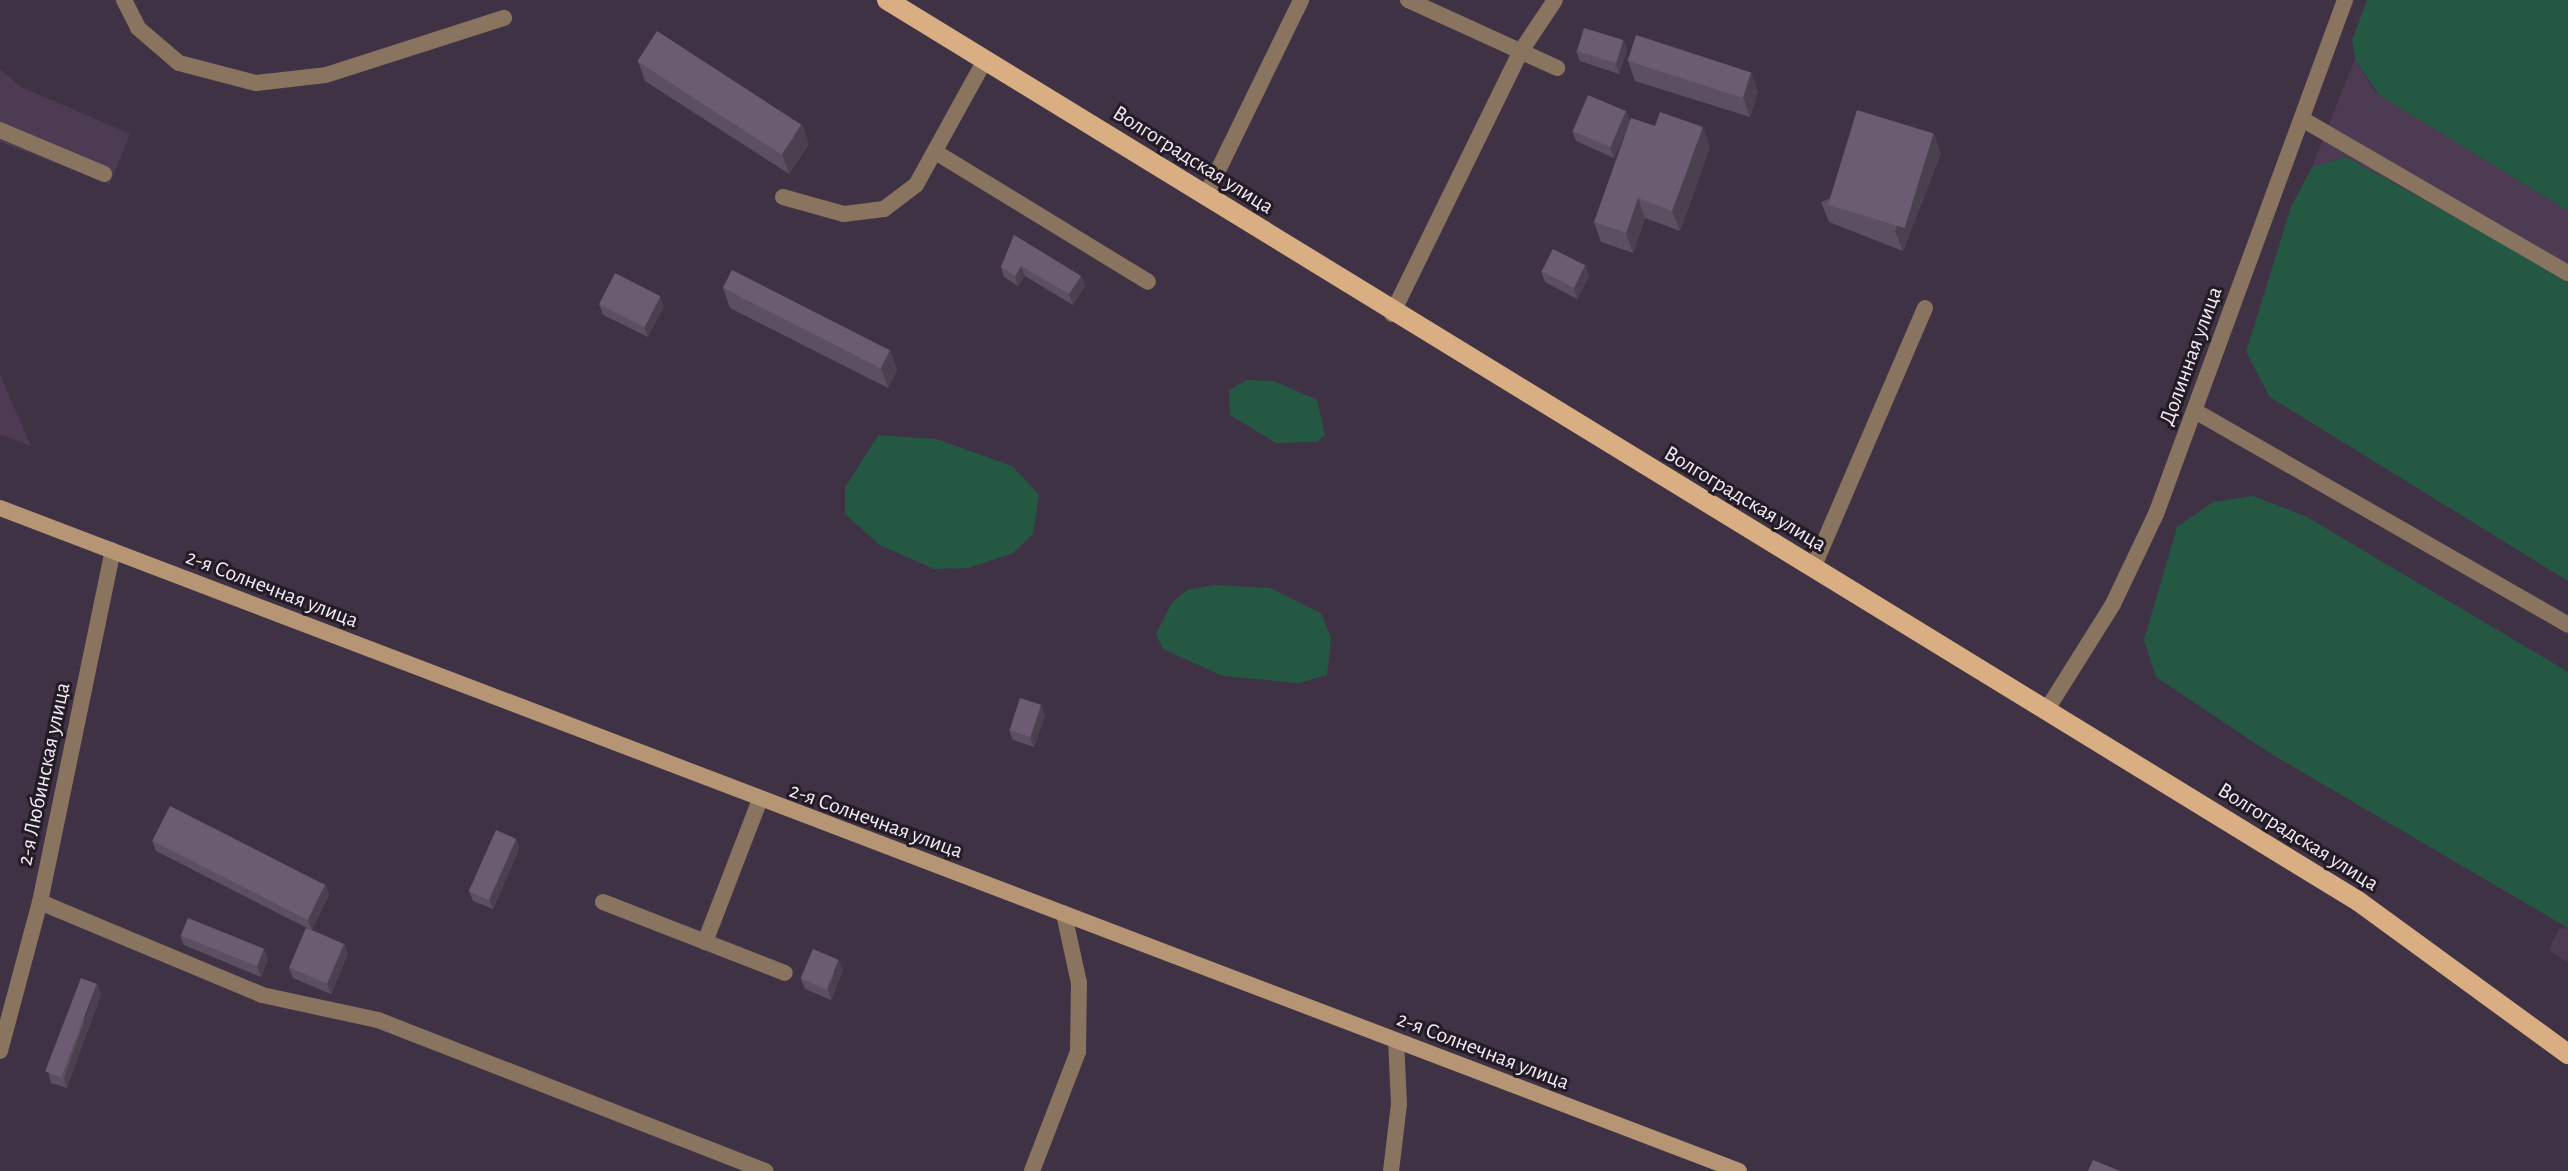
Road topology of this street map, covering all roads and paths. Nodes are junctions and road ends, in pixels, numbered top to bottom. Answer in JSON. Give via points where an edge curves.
{"nodes":[{"id":1,"x":124,"y":0,"type":"edge"},
{"id":2,"x":887,"y":0,"type":"edge"},
{"id":3,"x":1301,"y":0,"type":"edge"},
{"id":4,"x":1408,"y":0,"type":"edge"},
{"id":5,"x":1555,"y":0,"type":"edge"},
{"id":6,"x":2345,"y":0,"type":"edge"},
{"id":7,"x":504,"y":18,"type":"dead end"},
{"id":8,"x":1521,"y":51,"type":"junction"},
{"id":9,"x":985,"y":60,"type":"junction"},
{"id":10,"x":1557,"y":68,"type":"dead end"},
{"id":11,"x":2302,"y":119,"type":"junction"},
{"id":12,"x":0,"y":130,"type":"edge"},
{"id":13,"x":937,"y":153,"type":"junction"},
{"id":14,"x":104,"y":174,"type":"dead end"},
{"id":15,"x":1206,"y":195,"type":"junction"},
{"id":16,"x":783,"y":197,"type":"dead end"},
{"id":17,"x":2568,"y":273,"type":"edge"},
{"id":18,"x":1148,"y":282,"type":"dead end"},
{"id":19,"x":1925,"y":308,"type":"dead end"},
{"id":20,"x":1392,"y":314,"type":"junction"},
{"id":21,"x":2195,"y":411,"type":"junction"},
{"id":22,"x":0,"y":508,"type":"edge"},
{"id":23,"x":113,"y":551,"type":"junction"},
{"id":24,"x":1813,"y":568,"type":"junction"},
{"id":25,"x":2568,"y":625,"type":"edge"},
{"id":26,"x":2046,"y":711,"type":"junction"},
{"id":27,"x":759,"y":802,"type":"junction"},
{"id":28,"x":40,"y":902,"type":"junction"},
{"id":29,"x":603,"y":902,"type":"dead end"},
{"id":30,"x":1064,"y":914,"type":"junction"},
{"id":31,"x":705,"y":942,"type":"junction"},
{"id":32,"x":785,"y":973,"type":"dead end"},
{"id":33,"x":1396,"y":1041,"type":"junction"},
{"id":34,"x":0,"y":1051,"type":"edge"},
{"id":35,"x":2568,"y":1054,"type":"edge"},
{"id":36,"x":766,"y":1171,"type":"edge"},
{"id":37,"x":1032,"y":1171,"type":"edge"},
{"id":38,"x":1391,"y":1171,"type":"edge"},
{"id":39,"x":1739,"y":1171,"type":"edge"}],
"edges":[{"from":1,"to":7,"type":"street","via":[[138,28],[179,63],[256,83],[326,75]]},
{"from":2,"to":9,"type":"main road","name":"Волгоградская улица"},
{"from":3,"to":15,"type":"street"},
{"from":4,"to":8,"type":"street"},
{"from":5,"to":8,"type":"street"},
{"from":6,"to":11,"type":"street","name":"Долинная улица"},
{"from":8,"to":10,"type":"street"},
{"from":8,"to":20,"type":"street"},
{"from":9,"to":13,"type":"street"},
{"from":9,"to":15,"type":"main road","name":"Волгоградская улица"},
{"from":11,"to":17,"type":"street"},
{"from":11,"to":21,"type":"street","name":"Долинная улица"},
{"from":12,"to":14,"type":"street"},
{"from":13,"to":16,"type":"street","via":[[916,185],[884,209],[844,214]]},
{"from":13,"to":18,"type":"street"},
{"from":15,"to":20,"type":"main road","name":"Волгоградская улица"},
{"from":19,"to":24,"type":"street"},
{"from":20,"to":24,"type":"main road","name":"Волгоградская улица"},
{"from":21,"to":25,"type":"street"},
{"from":21,"to":26,"type":"street","name":"Долинная улица","via":[[2113,604]]},
{"from":22,"to":23,"type":"main road","name":"2-я Солнечная улица"},
{"from":23,"to":27,"type":"main road","name":"2-я Солнечная улица"},
{"from":23,"to":28,"type":"street","name":"2-я Любинская улица"},
{"from":24,"to":26,"type":"main road","name":"Волгоградская улица"},
{"from":26,"to":35,"type":"main road","name":"Волгоградская улица","via":[[2358,901]]},
{"from":27,"to":30,"type":"main road","name":"2-я Солнечная улица"},
{"from":27,"to":31,"type":"street"},
{"from":28,"to":34,"type":"street","name":"2-я Любинская улица"},
{"from":28,"to":36,"type":"street","via":[[262,995],[378,1020]]},
{"from":29,"to":31,"type":"street"},
{"from":30,"to":33,"type":"main road","name":"2-я Солнечная улица"},
{"from":30,"to":37,"type":"street","via":[[1079,983],[1078,1052]]},
{"from":31,"to":32,"type":"street"},
{"from":33,"to":38,"type":"street","via":[[1399,1104]]},
{"from":33,"to":39,"type":"main road","name":"2-я Солнечная улица"}]}
